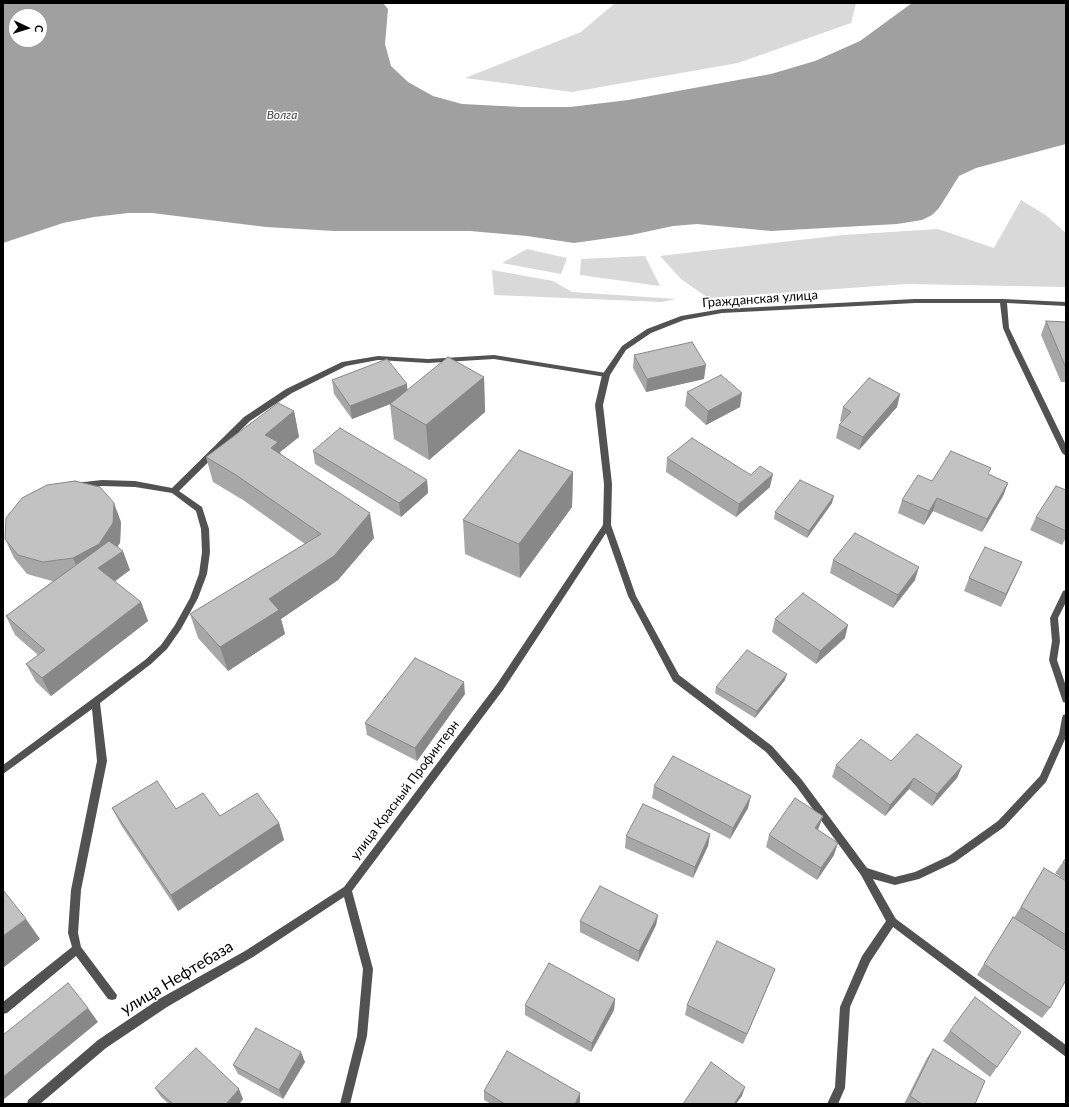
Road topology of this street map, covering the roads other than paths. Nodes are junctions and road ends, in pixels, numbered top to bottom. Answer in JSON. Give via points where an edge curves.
{"nodes":[{"id":1,"x":1003,"y":301,"type":"junction"},
{"id":2,"x":1066,"y":304,"type":"edge"},
{"id":3,"x":606,"y":375,"type":"junction"},
{"id":4,"x":1066,"y":453,"type":"edge"},
{"id":5,"x":71,"y":486,"type":"edge"},
{"id":6,"x":174,"y":491,"type":"junction"},
{"id":7,"x":607,"y":525,"type":"junction"},
{"id":8,"x":1066,"y":593,"type":"edge"},
{"id":9,"x":1066,"y":699,"type":"edge"},
{"id":10,"x":95,"y":701,"type":"junction"},
{"id":11,"x":1066,"y":718,"type":"edge"},
{"id":12,"x":3,"y":770,"type":"edge"},
{"id":13,"x":864,"y":872,"type":"junction"},
{"id":14,"x":347,"y":890,"type":"junction"},
{"id":15,"x":892,"y":921,"type":"junction"},
{"id":16,"x":76,"y":949,"type":"junction"},
{"id":17,"x":112,"y":995,"type":"dead end"},
{"id":18,"x":3,"y":1010,"type":"edge"},
{"id":19,"x":1066,"y":1052,"type":"edge"},
{"id":20,"x":32,"y":1104,"type":"edge"},
{"id":21,"x":345,"y":1104,"type":"edge"},
{"id":22,"x":832,"y":1104,"type":"edge"}],
"edges":[{"from":1,"to":2,"type":"street","name":"Гражданская улица"},
{"from":1,"to":3,"type":"street","name":"Гражданская улица","via":[[899,302],[722,311],[683,318],[649,331],[624,348]]},
{"from":1,"to":4,"type":"street","via":[[1006,328]]},
{"from":3,"to":6,"type":"street","via":[[494,357],[428,361],[378,358],[344,364],[290,391],[247,419]]},
{"from":3,"to":7,"type":"street","name":"Гражданская улица","via":[[599,405],[608,484]]},
{"from":5,"to":6,"type":"street","via":[[102,483],[135,484]]},
{"from":6,"to":10,"type":"street","via":[[199,509],[205,530],[203,574],[194,598],[164,647]]},
{"from":7,"to":13,"type":"street","via":[[632,596],[676,678],[769,749],[799,782]]},
{"from":7,"to":14,"type":"street","name":"улица Красный Профинтерн","via":[[500,687]]},
{"from":8,"to":9,"type":"street","via":[[1054,618],[1056,641],[1053,660]]},
{"from":10,"to":12,"type":"street"},
{"from":10,"to":16,"type":"street","via":[[102,761],[76,890],[73,933]]},
{"from":11,"to":13,"type":"street","via":[[1063,734],[1043,779],[1001,824],[952,859],[916,876],[895,881]]},
{"from":13,"to":15,"type":"street"},
{"from":14,"to":20,"type":"street","name":"улица Нефтебаза","via":[[248,954],[163,1003],[102,1044]]},
{"from":14,"to":21,"type":"street","via":[[368,970],[362,1036]]},
{"from":15,"to":19,"type":"street"},
{"from":15,"to":22,"type":"street","via":[[866,959],[845,1007],[840,1088]]},
{"from":16,"to":17,"type":"street"},
{"from":16,"to":18,"type":"street"}]}
